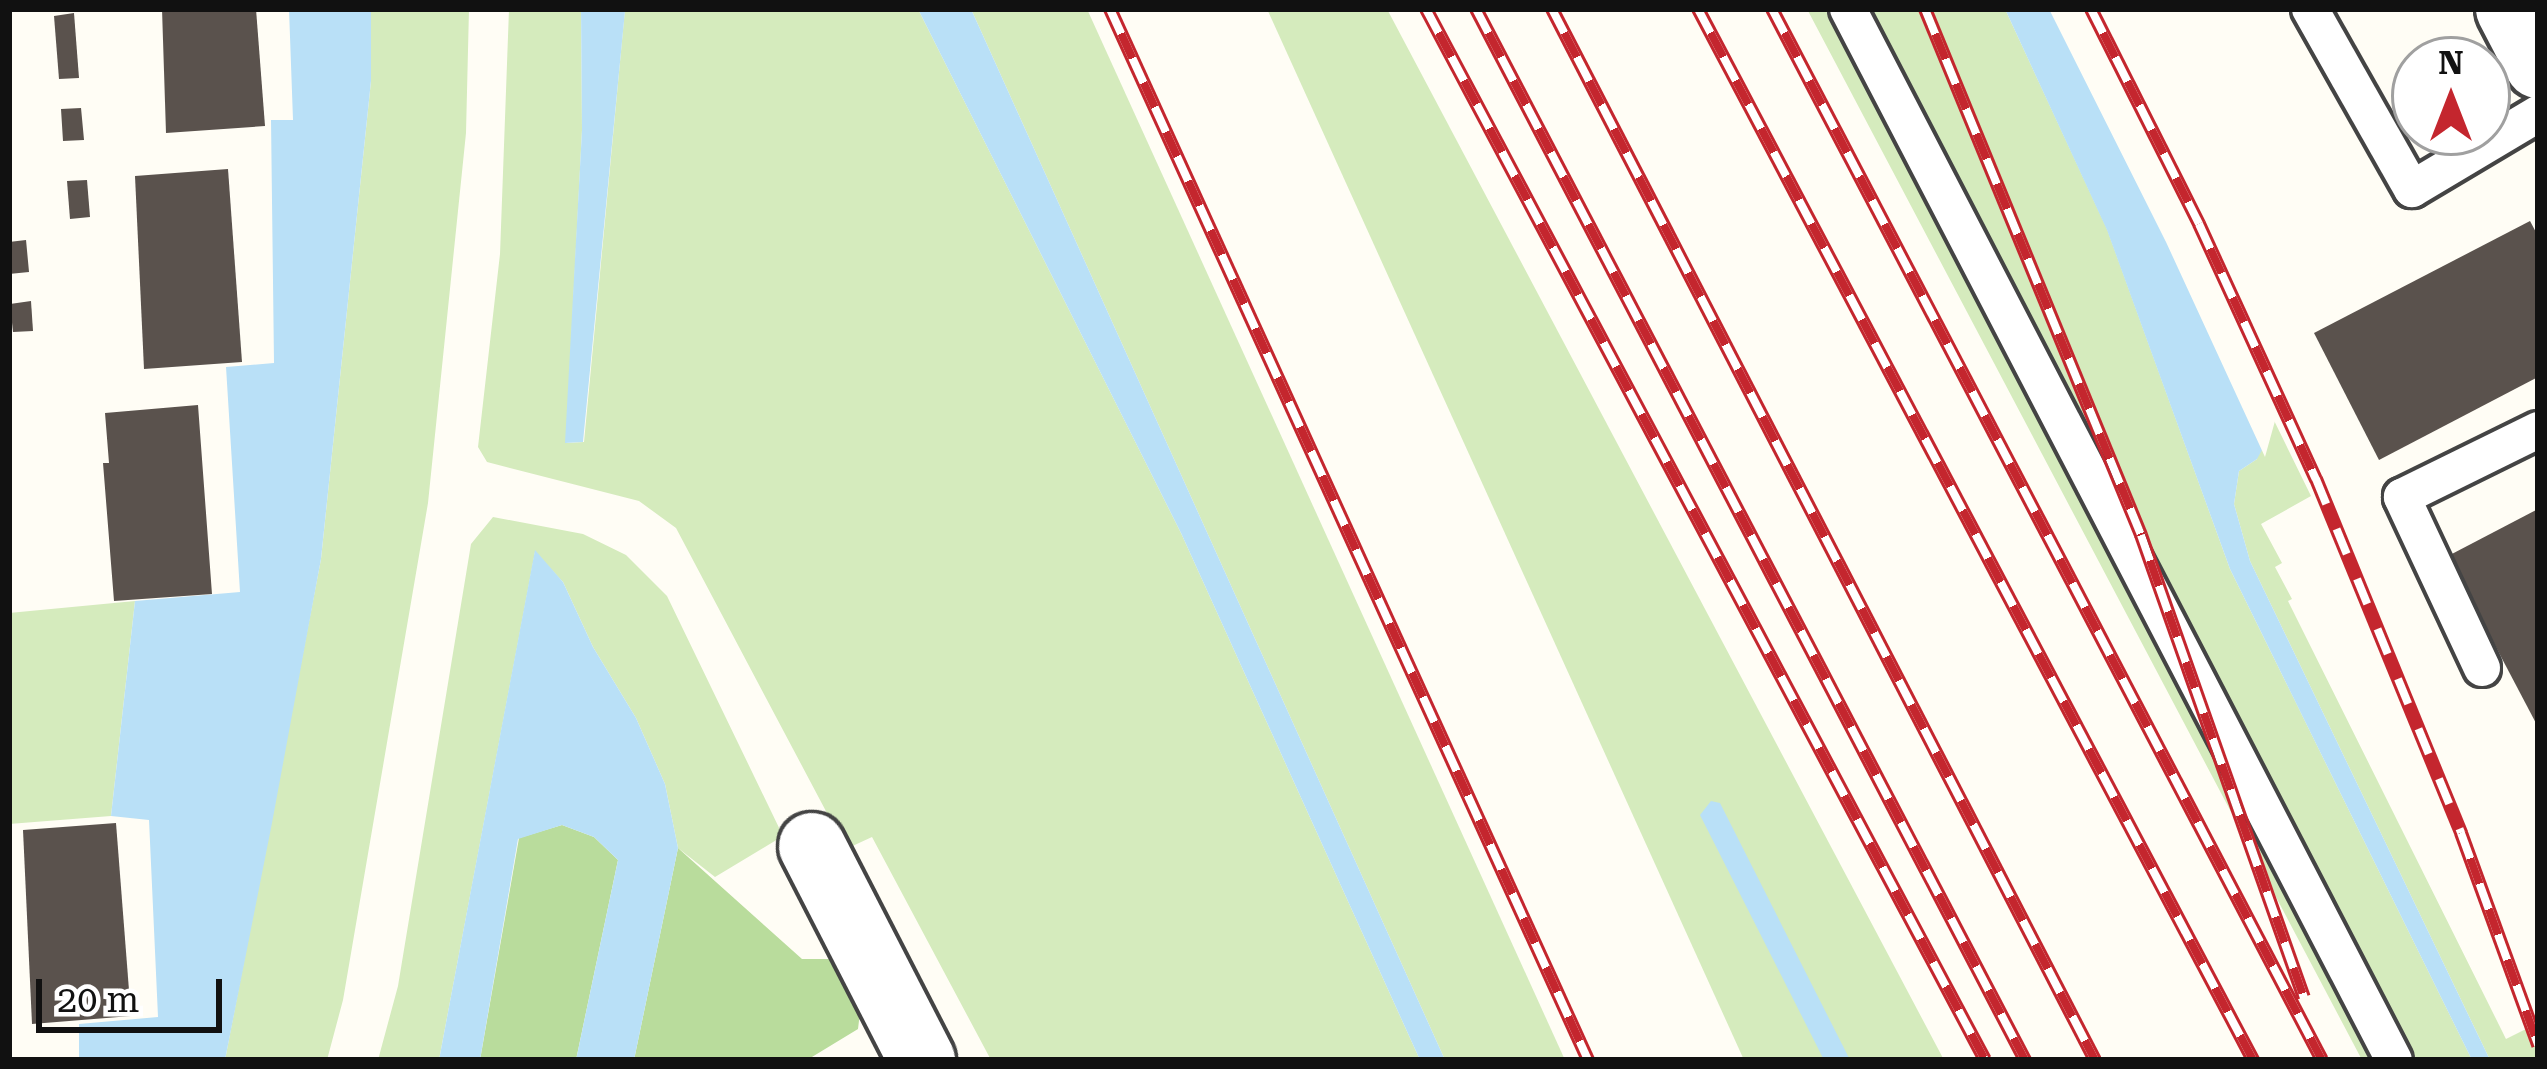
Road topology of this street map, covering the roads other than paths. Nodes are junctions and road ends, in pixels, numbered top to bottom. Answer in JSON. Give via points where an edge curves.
{"nodes":[{"id":1,"x":1848,"y":9,"type":"edge"},
{"id":2,"x":2310,"y":9,"type":"edge"},
{"id":3,"x":2509,"y":9,"type":"edge"},
{"id":4,"x":2538,"y":64,"type":"edge"},
{"id":5,"x":2538,"y":114,"type":"edge"},
{"id":6,"x":2538,"y":430,"type":"edge"},
{"id":7,"x":2482,"y":668,"type":"dead end"},
{"id":8,"x":812,"y":846,"type":"dead end"},
{"id":9,"x":922,"y":1060,"type":"edge"},
{"id":10,"x":2394,"y":1060,"type":"edge"}],
"edges":[{"from":1,"to":10,"type":"lane"},
{"from":2,"to":5,"type":"lane","via":[[2413,189]]},
{"from":3,"to":4,"type":"street"},
{"from":6,"to":7,"type":"lane","via":[[2402,497]]},
{"from":8,"to":9,"type":"street"}]}
